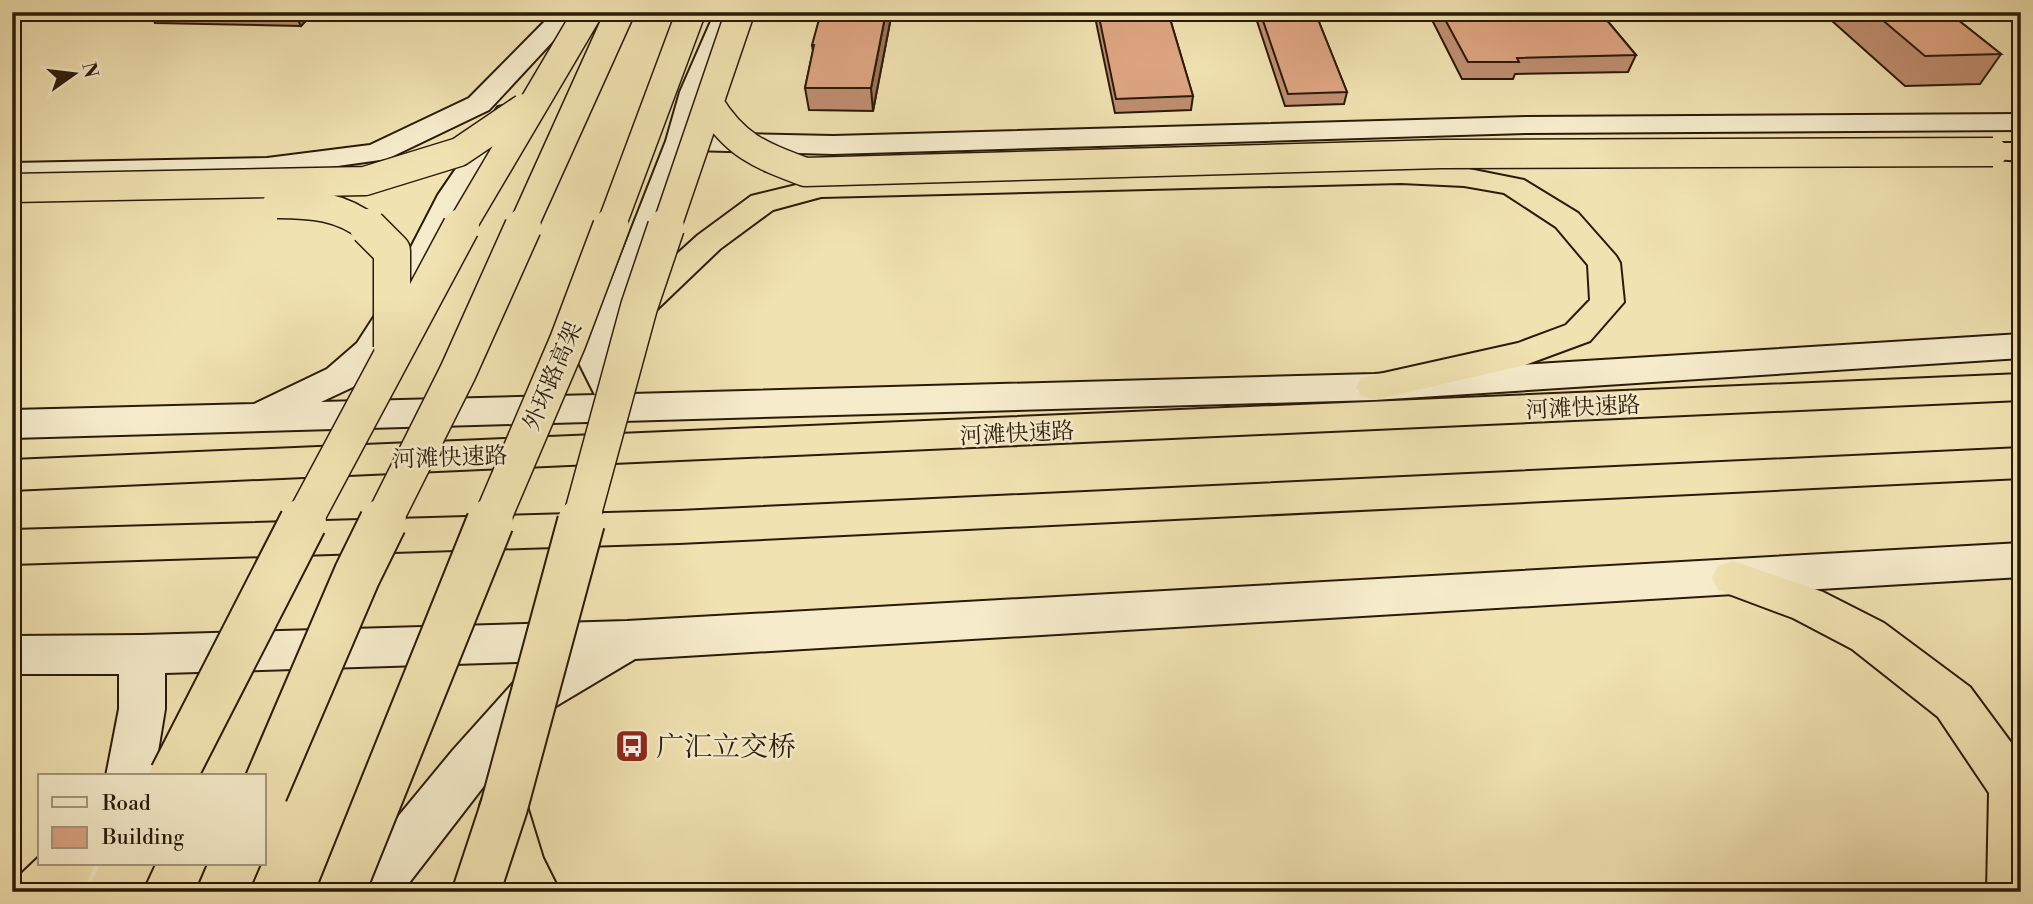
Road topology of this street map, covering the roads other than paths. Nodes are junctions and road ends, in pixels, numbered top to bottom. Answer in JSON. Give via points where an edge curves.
{"nodes":[{"id":1,"x":568,"y":12,"type":"edge"},
{"id":2,"x":575,"y":12,"type":"edge"},
{"id":3,"x":588,"y":12,"type":"edge"},
{"id":4,"x":621,"y":12,"type":"edge"},
{"id":5,"x":691,"y":12,"type":"edge"},
{"id":6,"x":727,"y":12,"type":"edge"},
{"id":7,"x":740,"y":12,"type":"edge"},
{"id":8,"x":531,"y":103,"type":"junction"},
{"id":9,"x":709,"y":103,"type":"junction"},
{"id":10,"x":2021,"y":122,"type":"edge"},
{"id":11,"x":680,"y":141,"type":"junction"},
{"id":12,"x":2007,"y":152,"type":"edge"},
{"id":13,"x":12,"y":172,"type":"edge"},
{"id":14,"x":12,"y":188,"type":"edge"},
{"id":15,"x":12,"y":209,"type":"edge"},
{"id":16,"x":639,"y":307,"type":"junction"},
{"id":17,"x":2021,"y":346,"type":"edge"},
{"id":18,"x":392,"y":351,"type":"junction"},
{"id":19,"x":1374,"y":387,"type":"junction"},
{"id":20,"x":2021,"y":387,"type":"edge"},
{"id":21,"x":620,"y":407,"type":"junction"},
{"id":22,"x":256,"y":417,"type":"junction"},
{"id":23,"x":12,"y":424,"type":"edge"},
{"id":24,"x":2021,"y":463,"type":"edge"},
{"id":25,"x":12,"y":475,"type":"edge"},
{"id":26,"x":12,"y":547,"type":"edge"},
{"id":27,"x":2021,"y":560,"type":"edge"},
{"id":28,"x":1733,"y":578,"type":"junction"},
{"id":29,"x":627,"y":640,"type":"junction"},
{"id":30,"x":142,"y":654,"type":"junction"},
{"id":31,"x":12,"y":655,"type":"edge"},
{"id":32,"x":172,"y":772,"type":"edge"},
{"id":33,"x":130,"y":774,"type":"edge"},
{"id":34,"x":266,"y":787,"type":"edge"},
{"id":35,"x":504,"y":807,"type":"junction"},
{"id":36,"x":67,"y":866,"type":"edge"},
{"id":37,"x":99,"y":866,"type":"edge"},
{"id":38,"x":127,"y":866,"type":"edge"},
{"id":39,"x":233,"y":866,"type":"edge"},
{"id":40,"x":39,"y":892,"type":"edge"},
{"id":41,"x":84,"y":892,"type":"edge"},
{"id":42,"x":113,"y":892,"type":"edge"},
{"id":43,"x":222,"y":892,"type":"edge"},
{"id":44,"x":341,"y":892,"type":"edge"},
{"id":45,"x":376,"y":892,"type":"edge"},
{"id":46,"x":476,"y":892,"type":"edge"},
{"id":47,"x":534,"y":892,"type":"edge"},
{"id":48,"x":2013,"y":892,"type":"edge"}],
"edges":[{"from":1,"to":13,"type":"street","via":[[479,104],[377,153],[267,167]]},
{"from":2,"to":22,"type":"street","via":[[453,195],[370,352],[340,378]]},
{"from":3,"to":8,"type":"highway","bridge":true},
{"from":4,"to":34,"type":"highway","bridge":true,"via":[[458,372],[357,575]]},
{"from":5,"to":44,"type":"highway","name":"外环路高架","bridge":true,"via":[[568,341],[469,572]]},
{"from":6,"to":11,"type":"street"},
{"from":7,"to":9,"type":"highway","bridge":true},
{"from":8,"to":14,"type":"highway","bridge":true,"via":[[458,152],[365,181]]},
{"from":8,"to":18,"type":"highway","bridge":true},
{"from":9,"to":12,"type":"highway","bridge":true,"via":[[721,126],[742,147],[806,172],[1441,154]]},
{"from":9,"to":16,"type":"highway","bridge":true},
{"from":10,"to":11,"type":"street","via":[[1526,125],[833,145]]},
{"from":11,"to":21,"type":"street","via":[[597,363]]},
{"from":15,"to":18,"type":"highway","bridge":true,"via":[[288,204],[345,211],[369,225],[392,251]]},
{"from":16,"to":19,"type":"highway","via":[[709,242],[762,203],[821,188],[1401,174],[1464,177],[1513,186],[1567,220],[1604,263],[1607,303],[1578,333],[1525,353]]},
{"from":16,"to":35,"type":"highway","bridge":true},
{"from":17,"to":19,"type":"street"},
{"from":18,"to":32,"type":"highway","bridge":true},
{"from":19,"to":21,"type":"street"},
{"from":20,"to":25,"type":"highway","name":"河滩快速路"},
{"from":21,"to":22,"type":"street"},
{"from":22,"to":23,"type":"street"},
{"from":24,"to":26,"type":"highway","via":[[679,527]]},
{"from":27,"to":28,"type":"street"},
{"from":28,"to":29,"type":"street"},
{"from":28,"to":48,"type":"highway","via":[[1808,605],[1868,636],[1954,702],[2014,787]]},
{"from":29,"to":30,"type":"street"},
{"from":29,"to":45,"type":"street","via":[[530,697],[381,877]]},
{"from":30,"to":31,"type":"street"},
{"from":30,"to":33,"type":"street","via":[[142,709]]},
{"from":35,"to":46,"type":"highway","bridge":true},
{"from":35,"to":47,"type":"highway","via":[[520,868]]},
{"from":36,"to":40,"type":"highway"},
{"from":37,"to":41,"type":"street"},
{"from":38,"to":42,"type":"highway"},
{"from":39,"to":43,"type":"highway"}]}
